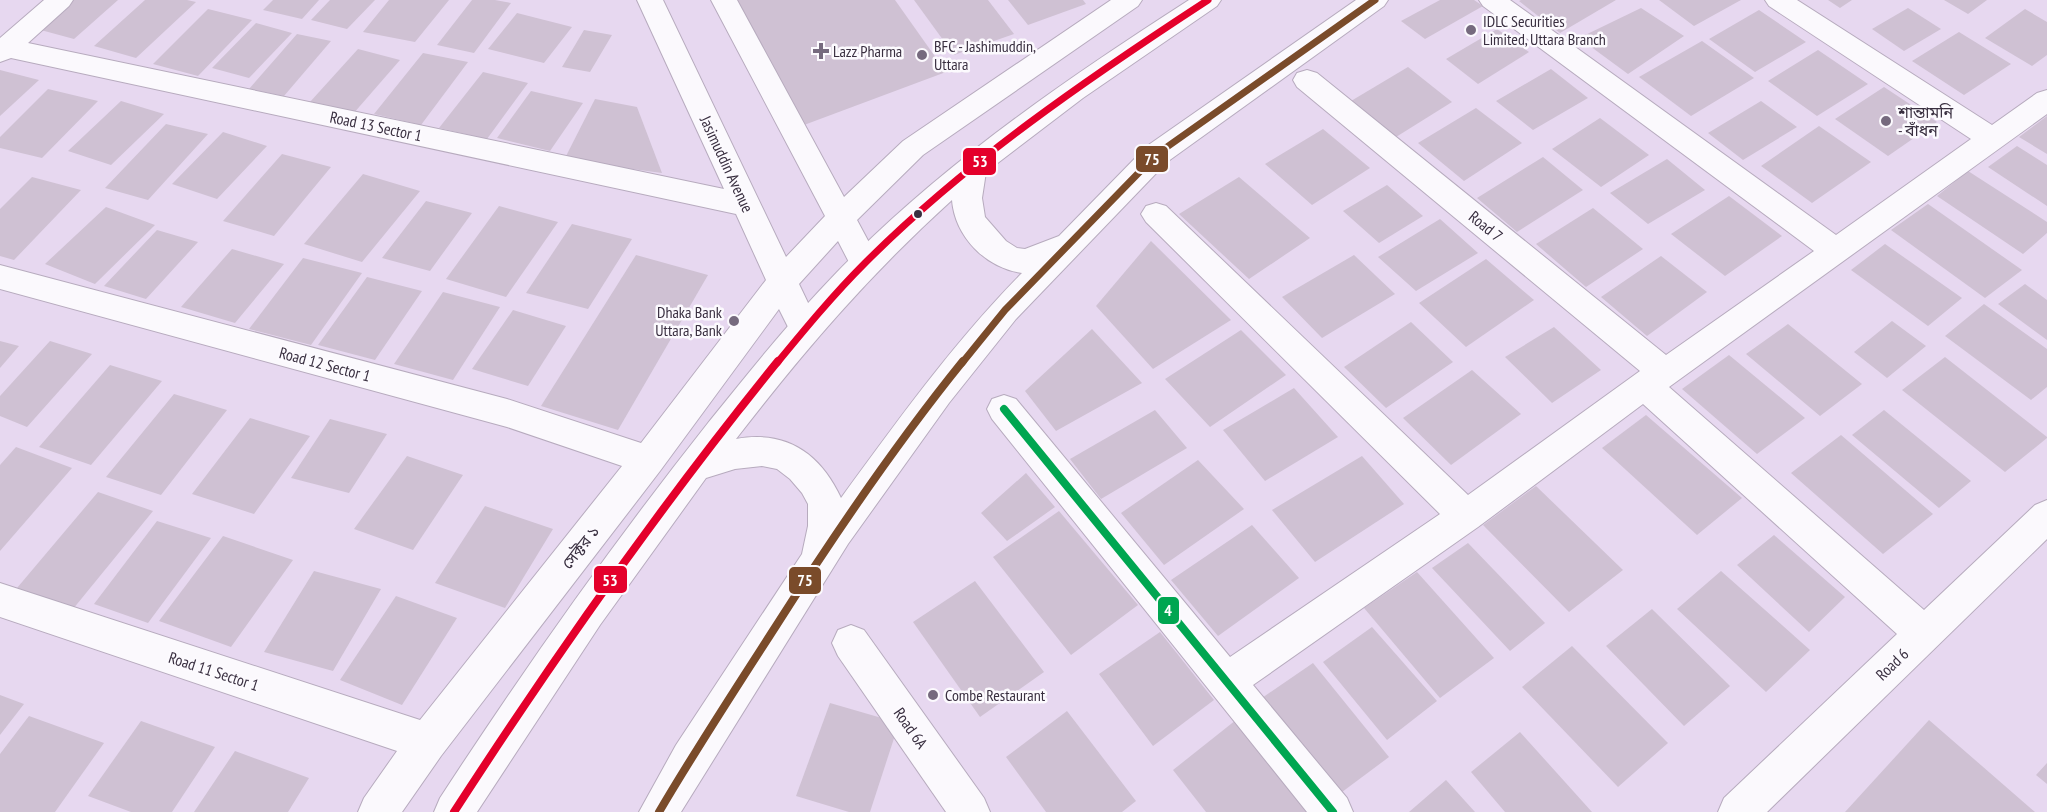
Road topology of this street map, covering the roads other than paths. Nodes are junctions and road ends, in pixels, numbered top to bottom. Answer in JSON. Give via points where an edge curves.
{"nodes":[{"id":1,"x":60,"y":0,"type":"edge"},
{"id":2,"x":650,"y":0,"type":"edge"},
{"id":3,"x":724,"y":0,"type":"edge"},
{"id":4,"x":1129,"y":0,"type":"edge"},
{"id":5,"x":1208,"y":0,"type":"edge"},
{"id":6,"x":1375,"y":0,"type":"edge"},
{"id":7,"x":1492,"y":0,"type":"edge"},
{"id":8,"x":1778,"y":0,"type":"edge"},
{"id":9,"x":3,"y":51,"type":"edge"},
{"id":10,"x":1307,"y":80,"type":"dead end"},
{"id":11,"x":2047,"y":100,"type":"edge"},
{"id":12,"x":1992,"y":139,"type":"junction"},
{"id":13,"x":973,"y":167,"type":"junction"},
{"id":14,"x":746,"y":205,"type":"junction"},
{"id":15,"x":1156,"y":214,"type":"dead end"},
{"id":16,"x":841,"y":218,"type":"junction"},
{"id":17,"x":1067,"y":244,"type":"junction"},
{"id":18,"x":1835,"y":250,"type":"junction"},
{"id":19,"x":865,"y":263,"type":"junction"},
{"id":20,"x":0,"y":277,"type":"edge"},
{"id":21,"x":783,"y":282,"type":"junction"},
{"id":22,"x":804,"y":328,"type":"junction"},
{"id":23,"x":1654,"y":379,"type":"junction"},
{"id":24,"x":1004,"y":409,"type":"dead end"},
{"id":25,"x":648,"y":460,"type":"junction"},
{"id":26,"x":692,"y":468,"type":"junction"},
{"id":27,"x":1466,"y":516,"type":"junction"},
{"id":28,"x":2042,"y":530,"type":"edge"},
{"id":29,"x":820,"y":557,"type":"junction"},
{"id":30,"x":0,"y":600,"type":"edge"},
{"id":31,"x":1924,"y":634,"type":"junction"},
{"id":32,"x":852,"y":643,"type":"dead end"},
{"id":33,"x":1225,"y":682,"type":"junction"},
{"id":34,"x":427,"y":742,"type":"junction"},
{"id":35,"x":378,"y":812,"type":"edge"},
{"id":36,"x":454,"y":812,"type":"edge"},
{"id":37,"x":659,"y":812,"type":"edge"},
{"id":38,"x":970,"y":812,"type":"edge"},
{"id":39,"x":1334,"y":812,"type":"edge"},
{"id":40,"x":1738,"y":812,"type":"edge"}],
"edges":[{"from":1,"to":9,"type":"main road"},
{"from":2,"to":14,"type":"main road","name":"Jasimuddin Avenue"},
{"from":3,"to":16,"type":"main road"},
{"from":4,"to":16,"type":"main road","name":"সেক্টর ১","via":[[913,148]]},
{"from":5,"to":13,"type":"main road","via":[[1024,126]]},
{"from":6,"to":17,"type":"main road","via":[[1157,153]]},
{"from":7,"to":18,"type":"main road"},
{"from":8,"to":12,"type":"main road"},
{"from":9,"to":14,"type":"main road","name":"Road 13 Sector 1"},
{"from":10,"to":23,"type":"main road","name":"Road 7"},
{"from":11,"to":12,"type":"main road"},
{"from":12,"to":18,"type":"main road"},
{"from":13,"to":17,"type":"main road","via":[[966,205],[971,224],[999,254],[1021,261],[1039,258]]},
{"from":13,"to":19,"type":"main road"},
{"from":14,"to":21,"type":"main road","name":"Jasimuddin Avenue"},
{"from":15,"to":27,"type":"main road"},
{"from":16,"to":19,"type":"main road"},
{"from":16,"to":21,"type":"main road","name":"সেক্টর ১"},
{"from":17,"to":29,"type":"main road","via":[[1005,310],[937,393]]},
{"from":18,"to":23,"type":"main road"},
{"from":19,"to":22,"type":"main road"},
{"from":20,"to":25,"type":"main road","name":"Road 12 Sector 1","via":[[507,413]]},
{"from":21,"to":22,"type":"main road","name":"Jasimuddin Avenue"},
{"from":21,"to":25,"type":"main road","name":"সেক্টর ১"},
{"from":22,"to":26,"type":"main road"},
{"from":23,"to":27,"type":"main road"},
{"from":23,"to":31,"type":"main road","name":"Road 7"},
{"from":24,"to":33,"type":"main road"},
{"from":25,"to":34,"type":"main road","name":"সেক্টর ১"},
{"from":26,"to":29,"type":"main road","via":[[731,454],[764,451],[790,457],[811,476],[824,499]]},
{"from":26,"to":36,"type":"main road","via":[[567,639]]},
{"from":27,"to":33,"type":"main road"},
{"from":28,"to":31,"type":"main road","name":"Road 6"},
{"from":29,"to":37,"type":"main road"},
{"from":30,"to":34,"type":"main road","name":"Road 11 Sector 1"},
{"from":31,"to":40,"type":"main road","name":"Road 6"},
{"from":32,"to":38,"type":"main road","name":"Road 6A"},
{"from":33,"to":39,"type":"main road"},
{"from":34,"to":35,"type":"main road","name":"সেক্টর ১"}]}
